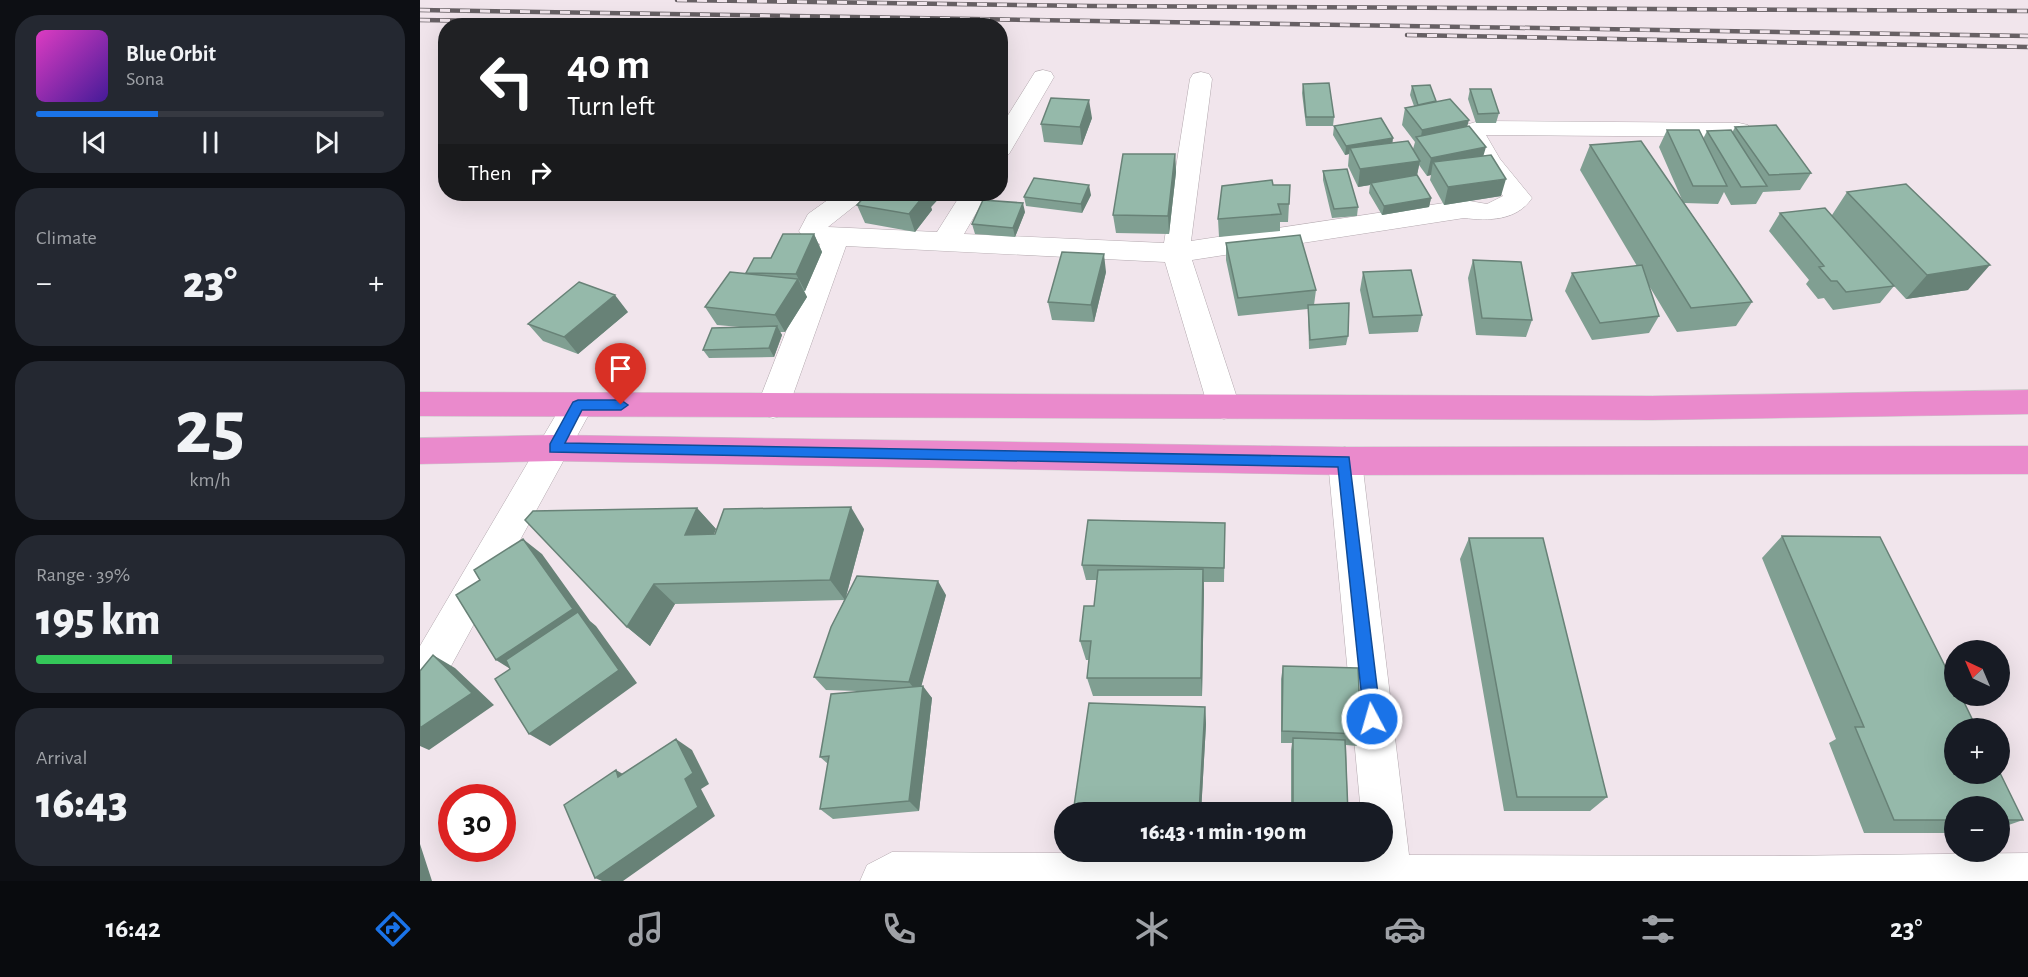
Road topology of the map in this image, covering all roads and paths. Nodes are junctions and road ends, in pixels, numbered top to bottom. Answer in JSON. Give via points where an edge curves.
{"nodes":[{"id":1,"x":1043,"y":77,"type":"dead end"},
{"id":2,"x":1201,"y":79,"type":"dead end"},
{"id":3,"x":1739,"y":130,"type":"edge"},
{"id":4,"x":1008,"y":136,"type":"edge"},
{"id":5,"x":844,"y":201,"type":"edge"},
{"id":6,"x":970,"y":201,"type":"edge"},
{"id":7,"x":837,"y":237,"type":"junction"},
{"id":8,"x":945,"y":242,"type":"junction"},
{"id":9,"x":1176,"y":253,"type":"junction"},
{"id":10,"x":2028,"y":402,"type":"edge"},
{"id":11,"x":420,"y":404,"type":"edge"},
{"id":12,"x":578,"y":405,"type":"junction"},
{"id":13,"x":772,"y":406,"type":"junction"},
{"id":14,"x":1224,"y":407,"type":"junction"},
{"id":15,"x":555,"y":448,"type":"junction"},
{"id":16,"x":420,"y":451,"type":"edge"},
{"id":17,"x":2028,"y":460,"type":"edge"},
{"id":18,"x":1344,"y":461,"type":"junction"},
{"id":19,"x":420,"y":682,"type":"edge"},
{"id":20,"x":1382,"y":802,"type":"edge"},
{"id":21,"x":1387,"y":862,"type":"edge"},
{"id":22,"x":2028,"y":876,"type":"edge"},
{"id":23,"x":891,"y":879,"type":"edge"},
{"id":24,"x":1389,"y":879,"type":"edge"},
{"id":25,"x":1774,"y":880,"type":"edge"}],
"edges":[{"from":1,"to":4,"type":"street"},
{"from":2,"to":9,"type":"street"},
{"from":3,"to":9,"type":"street","via":[[1479,128],[1471,131],[1519,198],[1491,213],[1464,209]]},
{"from":5,"to":7,"type":"street","via":[[818,220],[813,231]]},
{"from":6,"to":8,"type":"street"},
{"from":7,"to":8,"type":"street"},
{"from":7,"to":13,"type":"street"},
{"from":8,"to":9,"type":"street"},
{"from":9,"to":14,"type":"street"},
{"from":10,"to":14,"type":"highway","via":[[1652,408]]},
{"from":11,"to":12,"type":"highway"},
{"from":12,"to":13,"type":"highway"},
{"from":12,"to":15,"type":"street"},
{"from":13,"to":14,"type":"highway"},
{"from":15,"to":16,"type":"highway"},
{"from":15,"to":18,"type":"highway"},
{"from":15,"to":19,"type":"street"},
{"from":17,"to":18,"type":"highway"},
{"from":18,"to":20,"type":"street"},
{"from":21,"to":24,"type":"street"},
{"from":22,"to":25,"type":"street"},
{"from":23,"to":24,"type":"street"},
{"from":24,"to":25,"type":"street"}]}
